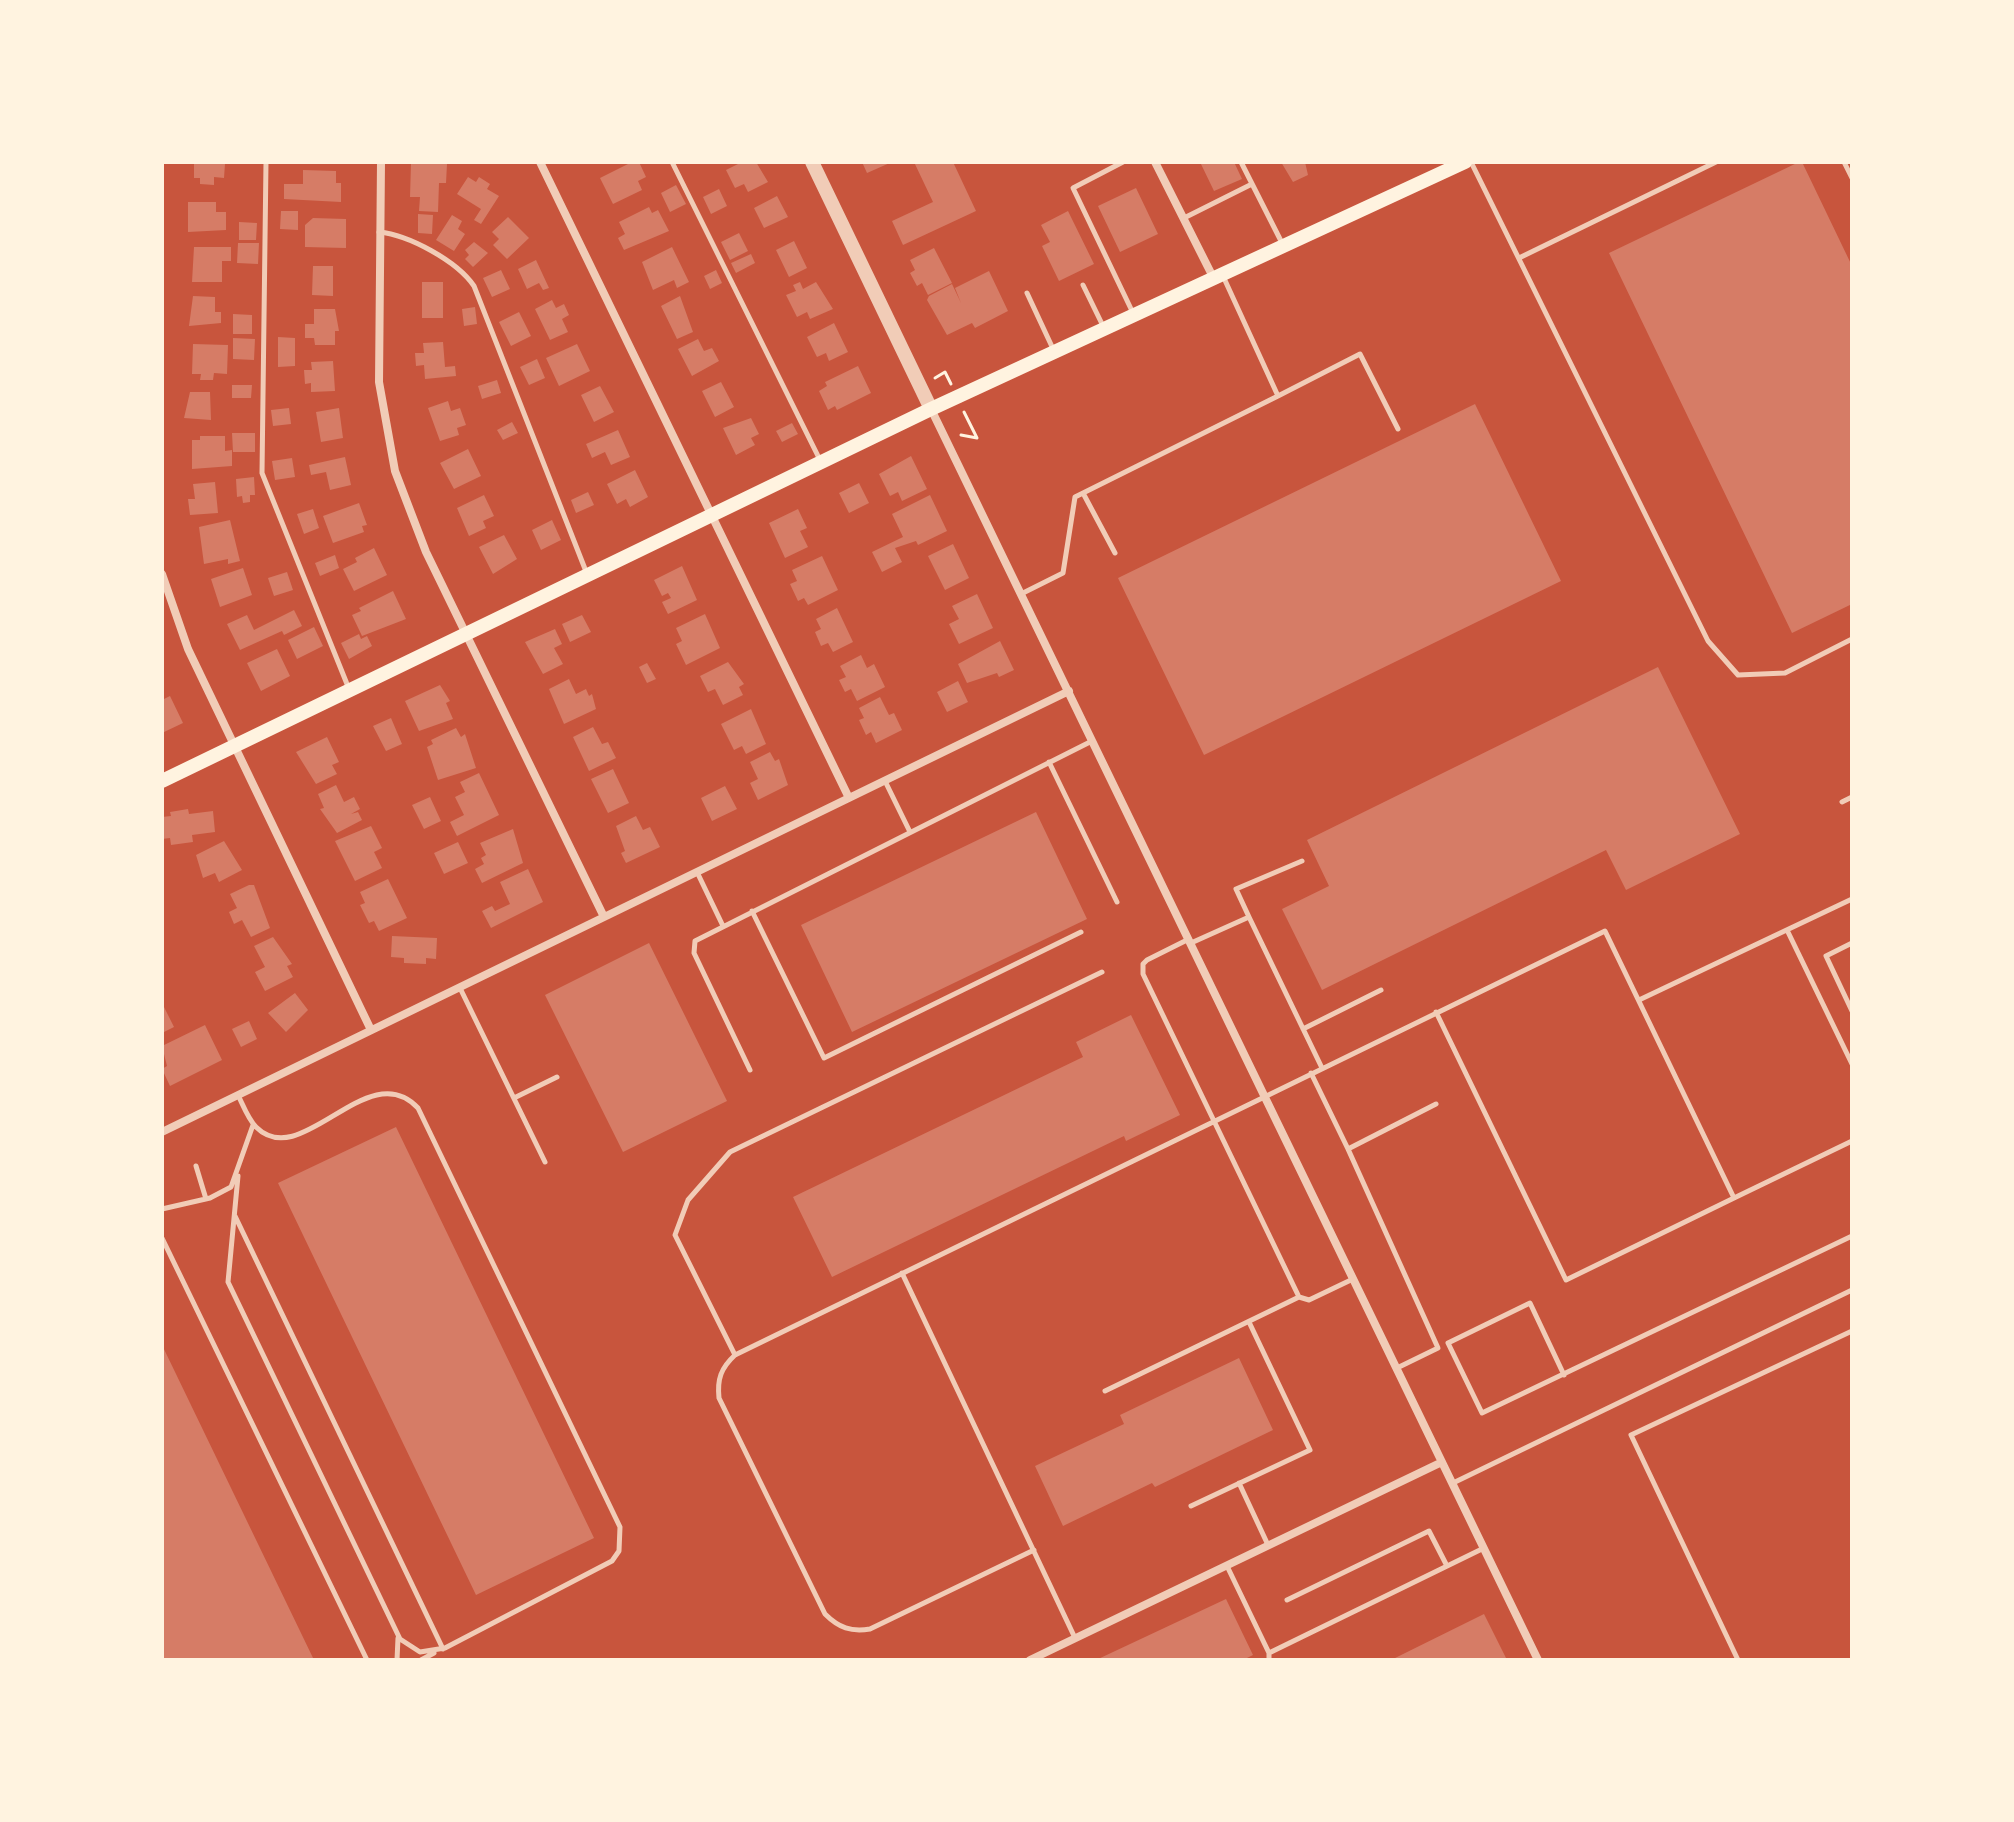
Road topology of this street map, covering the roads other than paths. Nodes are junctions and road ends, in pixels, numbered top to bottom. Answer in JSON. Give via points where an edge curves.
{"nodes":[{"id":1,"x":266,"y":162,"type":"edge"},
{"id":2,"x":381,"y":162,"type":"edge"},
{"id":3,"x":540,"y":162,"type":"edge"},
{"id":4,"x":672,"y":162,"type":"edge"},
{"id":5,"x":812,"y":162,"type":"edge"},
{"id":6,"x":1123,"y":162,"type":"edge"},
{"id":7,"x":1156,"y":162,"type":"edge"},
{"id":8,"x":1241,"y":162,"type":"edge"},
{"id":9,"x":1468,"y":162,"type":"edge"},
{"id":10,"x":1716,"y":162,"type":"edge"},
{"id":11,"x":1844,"y":162,"type":"edge"},
{"id":12,"x":1852,"y":178,"type":"edge"},
{"id":13,"x":1252,"y":184,"type":"junction"},
{"id":14,"x":1184,"y":218,"type":"junction"},
{"id":15,"x":379,"y":232,"type":"junction"},
{"id":16,"x":1284,"y":247,"type":"junction"},
{"id":17,"x":1519,"y":258,"type":"junction"},
{"id":18,"x":1218,"y":277,"type":"junction"},
{"id":19,"x":1083,"y":285,"type":"dead end"},
{"id":20,"x":1027,"y":293,"type":"dead end"},
{"id":21,"x":1134,"y":315,"type":"junction"},
{"id":22,"x":1104,"y":329,"type":"junction"},
{"id":23,"x":1055,"y":352,"type":"junction"},
{"id":24,"x":1278,"y":396,"type":"junction"},
{"id":25,"x":931,"y":409,"type":"junction"},
{"id":26,"x":1398,"y":429,"type":"dead end"},
{"id":27,"x":821,"y":462,"type":"junction"},
{"id":28,"x":1083,"y":493,"type":"junction"},
{"id":29,"x":711,"y":515,"type":"junction"},
{"id":30,"x":1115,"y":553,"type":"dead end"},
{"id":31,"x":162,"y":574,"type":"edge"},
{"id":32,"x":587,"y":575,"type":"junction"},
{"id":33,"x":1021,"y":594,"type":"junction"},
{"id":34,"x":465,"y":634,"type":"junction"},
{"id":35,"x":1852,"y":639,"type":"edge"},
{"id":36,"x":350,"y":690,"type":"junction"},
{"id":37,"x":1069,"y":691,"type":"junction"},
{"id":38,"x":1093,"y":740,"type":"junction"},
{"id":39,"x":235,"y":745,"type":"junction"},
{"id":40,"x":1049,"y":762,"type":"junction"},
{"id":41,"x":162,"y":781,"type":"edge"},
{"id":42,"x":885,"y":781,"type":"junction"},
{"id":43,"x":1852,"y":797,"type":"edge"},
{"id":44,"x":849,"y":798,"type":"junction"},
{"id":45,"x":1842,"y":802,"type":"dead end"},
{"id":46,"x":910,"y":832,"type":"junction"},
{"id":47,"x":1302,"y":861,"type":"dead end"},
{"id":48,"x":697,"y":872,"type":"junction"},
{"id":49,"x":1852,"y":899,"type":"edge"},
{"id":50,"x":1117,"y":902,"type":"dead end"},
{"id":51,"x":752,"y":911,"type":"junction"},
{"id":52,"x":604,"y":917,"type":"junction"},
{"id":53,"x":1249,"y":917,"type":"junction"},
{"id":54,"x":723,"y":926,"type":"junction"},
{"id":55,"x":1787,"y":930,"type":"junction"},
{"id":56,"x":1081,"y":932,"type":"dead end"},
{"id":57,"x":1190,"y":941,"type":"junction"},
{"id":58,"x":1852,"y":943,"type":"edge"},
{"id":59,"x":1102,"y":972,"type":"dead end"},
{"id":60,"x":460,"y":987,"type":"junction"},
{"id":61,"x":1381,"y":990,"type":"dead end"},
{"id":62,"x":1639,"y":1000,"type":"junction"},
{"id":63,"x":1852,"y":1011,"type":"edge"},
{"id":64,"x":1436,"y":1012,"type":"junction"},
{"id":65,"x":1303,"y":1029,"type":"junction"},
{"id":66,"x":371,"y":1030,"type":"junction"},
{"id":67,"x":1852,"y":1064,"type":"edge"},
{"id":68,"x":1322,"y":1068,"type":"junction"},
{"id":69,"x":750,"y":1070,"type":"dead end"},
{"id":70,"x":1311,"y":1073,"type":"junction"},
{"id":71,"x":557,"y":1077,"type":"dead end"},
{"id":72,"x":238,"y":1095,"type":"junction"},
{"id":73,"x":1265,"y":1095,"type":"junction"},
{"id":74,"x":514,"y":1098,"type":"junction"},
{"id":75,"x":1436,"y":1104,"type":"dead end"},
{"id":76,"x":1214,"y":1121,"type":"junction"},
{"id":77,"x":253,"y":1125,"type":"junction"},
{"id":78,"x":162,"y":1132,"type":"edge"},
{"id":79,"x":1852,"y":1141,"type":"edge"},
{"id":80,"x":1348,"y":1149,"type":"junction"},
{"id":81,"x":545,"y":1162,"type":"dead end"},
{"id":82,"x":196,"y":1166,"type":"dead end"},
{"id":83,"x":238,"y":1176,"type":"junction"},
{"id":84,"x":1734,"y":1198,"type":"junction"},
{"id":85,"x":206,"y":1199,"type":"junction"},
{"id":86,"x":162,"y":1209,"type":"edge"},
{"id":87,"x":234,"y":1215,"type":"junction"},
{"id":88,"x":1852,"y":1236,"type":"edge"},
{"id":89,"x":162,"y":1238,"type":"edge"},
{"id":90,"x":902,"y":1273,"type":"junction"},
{"id":91,"x":1353,"y":1279,"type":"junction"},
{"id":92,"x":1852,"y":1290,"type":"edge"},
{"id":93,"x":1299,"y":1297,"type":"junction"},
{"id":94,"x":1249,"y":1322,"type":"junction"},
{"id":95,"x":1852,"y":1331,"type":"edge"},
{"id":96,"x":1448,"y":1343,"type":"junction"},
{"id":97,"x":1438,"y":1348,"type":"junction"},
{"id":98,"x":735,"y":1355,"type":"junction"},
{"id":99,"x":1397,"y":1368,"type":"junction"},
{"id":100,"x":1564,"y":1375,"type":"junction"},
{"id":101,"x":1105,"y":1391,"type":"dead end"},
{"id":102,"x":1442,"y":1462,"type":"junction"},
{"id":103,"x":1239,"y":1483,"type":"junction"},
{"id":104,"x":1452,"y":1483,"type":"junction"},
{"id":105,"x":1191,"y":1506,"type":"dead end"},
{"id":106,"x":1268,"y":1546,"type":"junction"},
{"id":107,"x":1484,"y":1548,"type":"junction"},
{"id":108,"x":1034,"y":1550,"type":"junction"},
{"id":109,"x":1227,"y":1566,"type":"junction"},
{"id":110,"x":1447,"y":1566,"type":"junction"},
{"id":111,"x":1287,"y":1600,"type":"dead end"},
{"id":112,"x":396,"y":1633,"type":"junction"},
{"id":113,"x":1075,"y":1638,"type":"junction"},
{"id":114,"x":445,"y":1648,"type":"junction"},
{"id":115,"x":1269,"y":1656,"type":"edge"},
{"id":116,"x":367,"y":1660,"type":"edge"},
{"id":117,"x":397,"y":1660,"type":"edge"},
{"id":118,"x":421,"y":1660,"type":"edge"},
{"id":119,"x":1030,"y":1660,"type":"edge"},
{"id":120,"x":1538,"y":1660,"type":"edge"},
{"id":121,"x":1738,"y":1660,"type":"edge"}],
"edges":[{"from":1,"to":36,"type":"lane","via":[[262,473]]},
{"from":2,"to":15,"type":"street"},
{"from":3,"to":29,"type":"street"},
{"from":4,"to":27,"type":"lane"},
{"from":5,"to":25,"type":"street"},
{"from":6,"to":21,"type":"lane","via":[[1073,188]]},
{"from":7,"to":14,"type":"street"},
{"from":8,"to":13,"type":"lane"},
{"from":9,"to":16,"type":"main road"},
{"from":9,"to":17,"type":"lane"},
{"from":10,"to":17,"type":"lane"},
{"from":11,"to":12,"type":"lane"},
{"from":13,"to":14,"type":"lane"},
{"from":13,"to":16,"type":"lane"},
{"from":14,"to":18,"type":"street"},
{"from":15,"to":32,"type":"lane","via":[[415,241],[474,286]]},
{"from":15,"to":34,"type":"street","via":[[379,382],[388,443],[404,500]]},
{"from":16,"to":18,"type":"main road"},
{"from":17,"to":35,"type":"lane","via":[[1708,641],[1738,675],[1785,673]]},
{"from":18,"to":21,"type":"main road"},
{"from":18,"to":24,"type":"lane"},
{"from":19,"to":22,"type":"lane"},
{"from":20,"to":23,"type":"lane"},
{"from":21,"to":22,"type":"main road"},
{"from":22,"to":23,"type":"main road"},
{"from":23,"to":25,"type":"main road"},
{"from":24,"to":26,"type":"lane","via":[[1360,354]]},
{"from":24,"to":28,"type":"lane"},
{"from":25,"to":27,"type":"main road"},
{"from":25,"to":33,"type":"street"},
{"from":27,"to":29,"type":"main road"},
{"from":28,"to":30,"type":"lane"},
{"from":28,"to":33,"type":"lane","via":[[1075,497],[1063,573]]},
{"from":29,"to":32,"type":"main road"},
{"from":29,"to":44,"type":"street"},
{"from":31,"to":39,"type":"street","via":[[183,639]]},
{"from":32,"to":34,"type":"main road"},
{"from":33,"to":37,"type":"street"},
{"from":34,"to":36,"type":"main road"},
{"from":34,"to":52,"type":"street"},
{"from":36,"to":39,"type":"main road"},
{"from":37,"to":38,"type":"street"},
{"from":37,"to":42,"type":"street"},
{"from":38,"to":40,"type":"lane"},
{"from":38,"to":57,"type":"street"},
{"from":39,"to":41,"type":"main road"},
{"from":39,"to":66,"type":"street"},
{"from":40,"to":46,"type":"lane"},
{"from":40,"to":50,"type":"lane"},
{"from":42,"to":44,"type":"street"},
{"from":42,"to":46,"type":"lane"},
{"from":43,"to":45,"type":"lane"},
{"from":44,"to":48,"type":"street"},
{"from":46,"to":51,"type":"lane"},
{"from":47,"to":53,"type":"lane","via":[[1236,889]]},
{"from":48,"to":52,"type":"street"},
{"from":48,"to":54,"type":"lane"},
{"from":49,"to":55,"type":"lane"},
{"from":51,"to":54,"type":"lane"},
{"from":51,"to":56,"type":"lane","via":[[824,1058]]},
{"from":52,"to":60,"type":"street"},
{"from":53,"to":57,"type":"lane"},
{"from":53,"to":65,"type":"lane"},
{"from":54,"to":69,"type":"lane","via":[[695,941],[693,950]]},
{"from":55,"to":62,"type":"lane"},
{"from":55,"to":67,"type":"lane"},
{"from":57,"to":73,"type":"street"},
{"from":57,"to":76,"type":"lane","via":[[1147,960],[1142,971]]},
{"from":58,"to":63,"type":"lane","via":[[1826,956]]},
{"from":59,"to":98,"type":"lane","via":[[730,1152],[688,1200],[675,1235]]},
{"from":60,"to":66,"type":"street"},
{"from":60,"to":74,"type":"lane"},
{"from":61,"to":65,"type":"lane"},
{"from":62,"to":64,"type":"lane","via":[[1605,931]]},
{"from":62,"to":84,"type":"lane"},
{"from":64,"to":68,"type":"lane"},
{"from":64,"to":84,"type":"lane","via":[[1566,1280]]},
{"from":65,"to":68,"type":"lane"},
{"from":66,"to":72,"type":"street"},
{"from":68,"to":70,"type":"lane"},
{"from":70,"to":73,"type":"lane"},
{"from":70,"to":80,"type":"lane"},
{"from":71,"to":74,"type":"lane"},
{"from":72,"to":77,"type":"lane"},
{"from":72,"to":78,"type":"street"},
{"from":73,"to":76,"type":"lane"},
{"from":73,"to":91,"type":"street"},
{"from":74,"to":81,"type":"lane"},
{"from":75,"to":80,"type":"lane"},
{"from":76,"to":90,"type":"lane"},
{"from":76,"to":93,"type":"lane"},
{"from":77,"to":83,"type":"lane"},
{"from":77,"to":114,"type":"lane","via":[[287,1138],[379,1093],[401,1095],[418,1108],[620,1527],[619,1551],[603,1569]]},
{"from":79,"to":84,"type":"lane"},
{"from":80,"to":97,"type":"lane"},
{"from":82,"to":85,"type":"lane"},
{"from":83,"to":85,"type":"lane","via":[[222,1194]]},
{"from":83,"to":87,"type":"lane"},
{"from":85,"to":86,"type":"lane"},
{"from":87,"to":112,"type":"lane","via":[[228,1282]]},
{"from":87,"to":114,"type":"lane"},
{"from":88,"to":100,"type":"lane"},
{"from":89,"to":116,"type":"lane"},
{"from":90,"to":98,"type":"lane"},
{"from":90,"to":108,"type":"lane"},
{"from":91,"to":93,"type":"lane","via":[[1309,1300]]},
{"from":91,"to":99,"type":"street"},
{"from":92,"to":104,"type":"lane"},
{"from":93,"to":94,"type":"lane"},
{"from":94,"to":101,"type":"lane"},
{"from":94,"to":103,"type":"lane","via":[[1310,1450]]},
{"from":95,"to":121,"type":"lane","via":[[1631,1435]]},
{"from":96,"to":97,"type":"lane"},
{"from":96,"to":100,"type":"lane","via":[[1482,1413]]},
{"from":96,"to":100,"type":"lane","via":[[1530,1303]]},
{"from":97,"to":99,"type":"lane"},
{"from":98,"to":108,"type":"lane","via":[[720,1374],[719,1398],[834,1623],[857,1631],[870,1629]]},
{"from":99,"to":102,"type":"street"},
{"from":102,"to":104,"type":"street"},
{"from":102,"to":106,"type":"street"},
{"from":103,"to":105,"type":"lane"},
{"from":103,"to":106,"type":"lane"},
{"from":104,"to":107,"type":"street"},
{"from":106,"to":109,"type":"street"},
{"from":107,"to":110,"type":"lane"},
{"from":107,"to":120,"type":"street"},
{"from":108,"to":113,"type":"lane"},
{"from":109,"to":113,"type":"street"},
{"from":109,"to":115,"type":"lane"},
{"from":110,"to":111,"type":"lane","via":[[1429,1531]]},
{"from":110,"to":115,"type":"lane"},
{"from":112,"to":114,"type":"lane","via":[[420,1652]]},
{"from":112,"to":117,"type":"lane"},
{"from":113,"to":119,"type":"street"},
{"from":114,"to":118,"type":"lane"}]}
